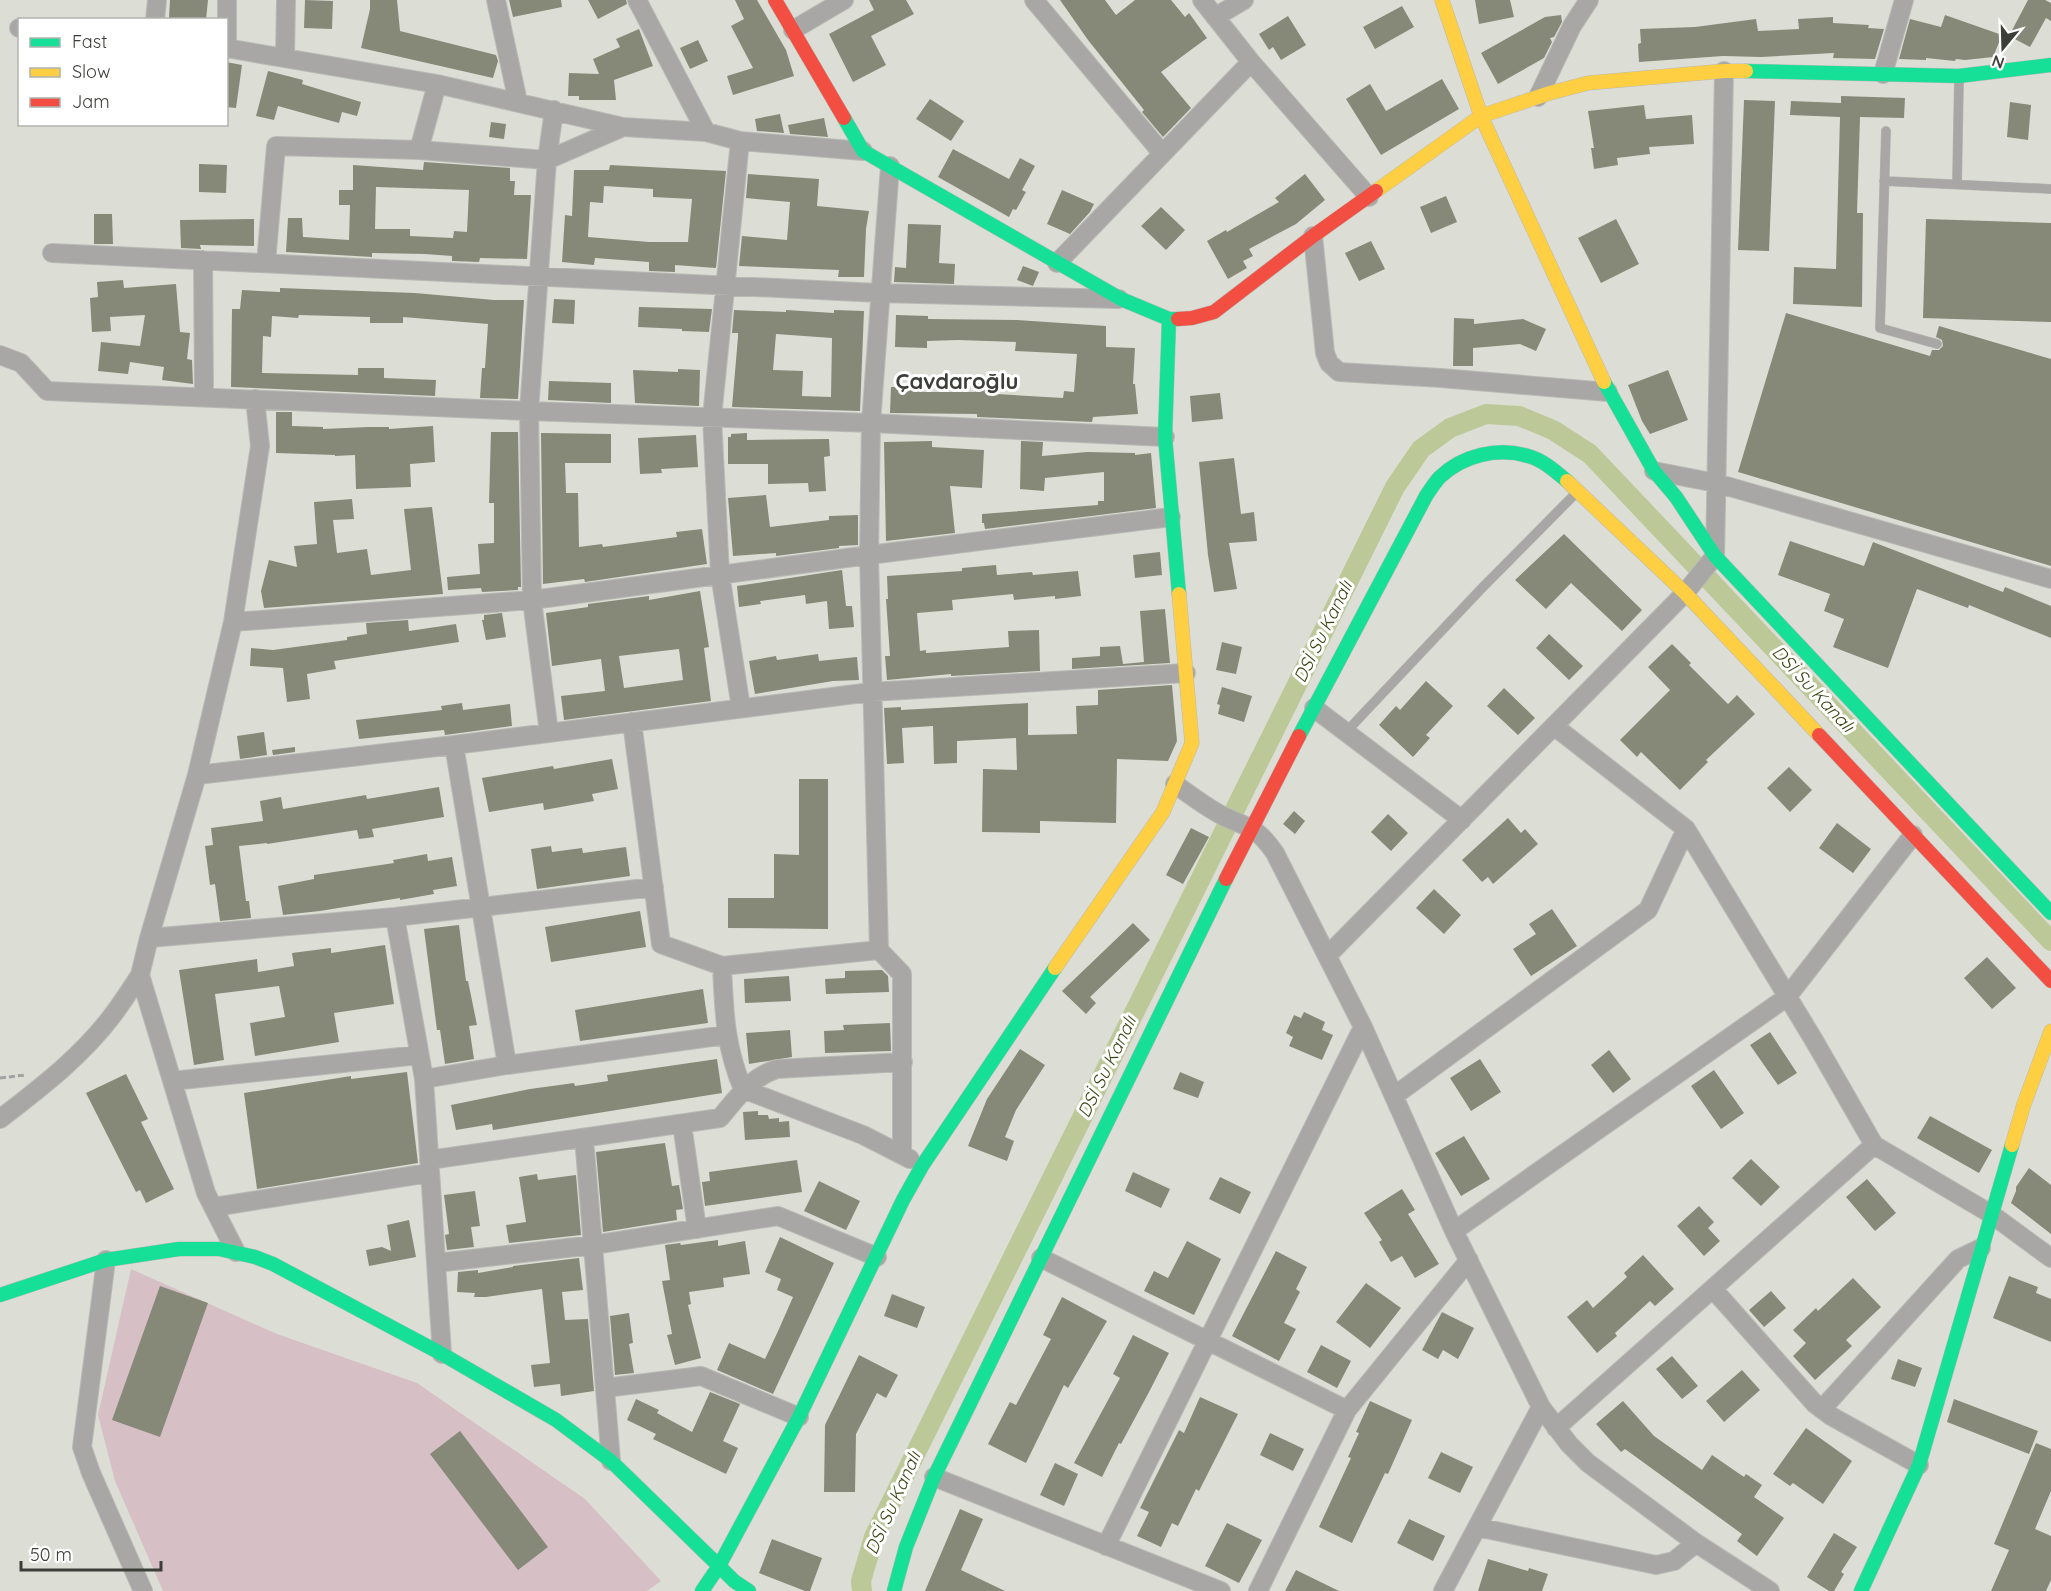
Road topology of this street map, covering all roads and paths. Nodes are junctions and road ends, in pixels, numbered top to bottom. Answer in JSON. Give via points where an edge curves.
{"nodes":[{"id":1,"x":157,"y":0,"type":"edge"},
{"id":2,"x":227,"y":0,"type":"edge"},
{"id":3,"x":286,"y":0,"type":"edge"},
{"id":4,"x":496,"y":0,"type":"edge"},
{"id":5,"x":637,"y":0,"type":"edge"},
{"id":6,"x":775,"y":0,"type":"edge"},
{"id":7,"x":844,"y":0,"type":"edge"},
{"id":8,"x":1034,"y":0,"type":"edge"},
{"id":9,"x":1202,"y":0,"type":"edge"},
{"id":10,"x":1244,"y":0,"type":"edge"},
{"id":11,"x":1442,"y":0,"type":"edge"},
{"id":12,"x":1589,"y":0,"type":"edge"},
{"id":13,"x":1904,"y":0,"type":"edge"},
{"id":14,"x":1215,"y":17,"type":"junction"},
{"id":15,"x":155,"y":18,"type":"edge"},
{"id":16,"x":227,"y":18,"type":"edge"},
{"id":17,"x":792,"y":30,"type":"junction"},
{"id":18,"x":228,"y":48,"type":"edge"},
{"id":19,"x":285,"y":57,"type":"junction"},
{"id":20,"x":1251,"y":62,"type":"junction"},
{"id":21,"x":2051,"y":65,"type":"edge"},
{"id":22,"x":1724,"y":71,"type":"junction"},
{"id":23,"x":1883,"y":74,"type":"junction"},
{"id":24,"x":1959,"y":76,"type":"junction"},
{"id":25,"x":437,"y":84,"type":"junction"},
{"id":26,"x":1538,"y":97,"type":"junction"},
{"id":27,"x":518,"y":102,"type":"junction"},
{"id":28,"x":554,"y":110,"type":"junction"},
{"id":29,"x":1481,"y":116,"type":"junction"},
{"id":30,"x":623,"y":127,"type":"junction"},
{"id":31,"x":1886,"y":131,"type":"dead end"},
{"id":32,"x":706,"y":132,"type":"junction"},
{"id":33,"x":740,"y":141,"type":"junction"},
{"id":34,"x":419,"y":150,"type":"junction"},
{"id":35,"x":863,"y":151,"type":"junction"},
{"id":36,"x":1162,"y":153,"type":"junction"},
{"id":37,"x":547,"y":160,"type":"junction"},
{"id":38,"x":890,"y":166,"type":"junction"},
{"id":39,"x":1884,"y":181,"type":"junction"},
{"id":40,"x":1957,"y":184,"type":"junction"},
{"id":41,"x":2051,"y":189,"type":"edge"},
{"id":42,"x":1369,"y":197,"type":"junction"},
{"id":43,"x":1313,"y":236,"type":"junction"},
{"id":44,"x":52,"y":253,"type":"dead end"},
{"id":45,"x":203,"y":260,"type":"junction"},
{"id":46,"x":266,"y":263,"type":"junction"},
{"id":47,"x":1057,"y":263,"type":"junction"},
{"id":48,"x":538,"y":276,"type":"junction"},
{"id":49,"x":725,"y":285,"type":"junction"},
{"id":50,"x":879,"y":293,"type":"junction"},
{"id":51,"x":1121,"y":299,"type":"junction"},
{"id":52,"x":1169,"y":319,"type":"junction"},
{"id":53,"x":1937,"y":345,"type":"dead end"},
{"id":54,"x":0,"y":355,"type":"edge"},
{"id":55,"x":1608,"y":392,"type":"junction"},
{"id":56,"x":204,"y":396,"type":"junction"},
{"id":57,"x":255,"y":399,"type":"junction"},
{"id":58,"x":529,"y":411,"type":"junction"},
{"id":59,"x":712,"y":417,"type":"junction"},
{"id":60,"x":872,"y":423,"type":"junction"},
{"id":61,"x":1165,"y":437,"type":"junction"},
{"id":62,"x":1654,"y":471,"type":"junction"},
{"id":63,"x":1716,"y":483,"type":"junction"},
{"id":64,"x":1578,"y":490,"type":"junction"},
{"id":65,"x":1171,"y":517,"type":"junction"},
{"id":66,"x":868,"y":555,"type":"junction"},
{"id":67,"x":1715,"y":556,"type":"junction"},
{"id":68,"x":720,"y":574,"type":"junction"},
{"id":69,"x":2051,"y":579,"type":"edge"},
{"id":70,"x":1685,"y":593,"type":"junction"},
{"id":71,"x":532,"y":600,"type":"junction"},
{"id":72,"x":233,"y":622,"type":"junction"},
{"id":73,"x":1186,"y":673,"type":"junction"},
{"id":74,"x":871,"y":692,"type":"junction"},
{"id":75,"x":741,"y":708,"type":"junction"},
{"id":76,"x":1314,"y":708,"type":"junction"},
{"id":77,"x":632,"y":722,"type":"junction"},
{"id":78,"x":1554,"y":726,"type":"junction"},
{"id":79,"x":1346,"y":732,"type":"junction"},
{"id":80,"x":549,"y":733,"type":"junction"},
{"id":81,"x":454,"y":745,"type":"junction"},
{"id":82,"x":197,"y":775,"type":"junction"},
{"id":83,"x":1175,"y":784,"type":"junction"},
{"id":84,"x":1462,"y":820,"type":"junction"},
{"id":85,"x":1251,"y":827,"type":"junction"},
{"id":86,"x":1686,"y":830,"type":"junction"},
{"id":87,"x":1913,"y":836,"type":"junction"},
{"id":88,"x":654,"y":887,"type":"junction"},
{"id":89,"x":482,"y":907,"type":"junction"},
{"id":90,"x":2051,"y":913,"type":"edge"},
{"id":91,"x":395,"y":917,"type":"junction"},
{"id":92,"x":149,"y":938,"type":"junction"},
{"id":93,"x":879,"y":950,"type":"junction"},
{"id":94,"x":1327,"y":956,"type":"junction"},
{"id":95,"x":722,"y":966,"type":"junction"},
{"id":96,"x":140,"y":975,"type":"junction"},
{"id":97,"x":2051,"y":981,"type":"edge"},
{"id":98,"x":1787,"y":997,"type":"junction"},
{"id":99,"x":1363,"y":1027,"type":"junction"},
{"id":100,"x":2051,"y":1031,"type":"edge"},
{"id":101,"x":726,"y":1035,"type":"junction"},
{"id":102,"x":419,"y":1055,"type":"junction"},
{"id":103,"x":903,"y":1062,"type":"junction"},
{"id":104,"x":507,"y":1065,"type":"junction"},
{"id":105,"x":424,"y":1080,"type":"junction"},
{"id":106,"x":172,"y":1081,"type":"junction"},
{"id":107,"x":743,"y":1089,"type":"junction"},
{"id":108,"x":1394,"y":1096,"type":"junction"},
{"id":109,"x":0,"y":1119,"type":"edge"},
{"id":110,"x":682,"y":1124,"type":"junction"},
{"id":111,"x":584,"y":1138,"type":"junction"},
{"id":112,"x":1874,"y":1145,"type":"junction"},
{"id":113,"x":902,"y":1154,"type":"junction"},
{"id":114,"x":429,"y":1166,"type":"junction"},
{"id":115,"x":922,"y":1166,"type":"junction"},
{"id":116,"x":214,"y":1207,"type":"junction"},
{"id":117,"x":1991,"y":1214,"type":"junction"},
{"id":118,"x":696,"y":1229,"type":"junction"},
{"id":119,"x":1454,"y":1231,"type":"junction"},
{"id":120,"x":593,"y":1245,"type":"junction"},
{"id":121,"x":1981,"y":1248,"type":"junction"},
{"id":122,"x":236,"y":1252,"type":"junction"},
{"id":123,"x":878,"y":1257,"type":"junction"},
{"id":124,"x":1041,"y":1258,"type":"junction"},
{"id":125,"x":2051,"y":1258,"type":"edge"},
{"id":126,"x":106,"y":1260,"type":"junction"},
{"id":127,"x":1468,"y":1260,"type":"junction"},
{"id":128,"x":436,"y":1263,"type":"junction"},
{"id":129,"x":1713,"y":1289,"type":"junction"},
{"id":130,"x":0,"y":1295,"type":"edge"},
{"id":131,"x":1207,"y":1341,"type":"junction"},
{"id":132,"x":442,"y":1354,"type":"junction"},
{"id":133,"x":605,"y":1388,"type":"junction"},
{"id":134,"x":1541,"y":1407,"type":"junction"},
{"id":135,"x":1822,"y":1409,"type":"junction"},
{"id":136,"x":1347,"y":1410,"type":"junction"},
{"id":137,"x":799,"y":1417,"type":"junction"},
{"id":138,"x":1556,"y":1428,"type":"junction"},
{"id":139,"x":611,"y":1461,"type":"junction"},
{"id":140,"x":1919,"y":1465,"type":"junction"},
{"id":141,"x":934,"y":1477,"type":"junction"},
{"id":142,"x":1477,"y":1527,"type":"junction"},
{"id":143,"x":1696,"y":1543,"type":"junction"},
{"id":144,"x":1106,"y":1546,"type":"junction"},
{"id":145,"x":719,"y":1566,"type":"junction"},
{"id":146,"x":143,"y":1591,"type":"edge"},
{"id":147,"x":702,"y":1591,"type":"edge"},
{"id":148,"x":749,"y":1591,"type":"edge"},
{"id":149,"x":894,"y":1591,"type":"edge"},
{"id":150,"x":1221,"y":1591,"type":"edge"},
{"id":151,"x":1258,"y":1591,"type":"edge"},
{"id":152,"x":1443,"y":1591,"type":"edge"},
{"id":153,"x":1770,"y":1591,"type":"edge"},
{"id":154,"x":1861,"y":1591,"type":"edge"}],
"edges":[{"from":1,"to":15,"type":"street"},
{"from":2,"to":16,"type":"street"},
{"from":3,"to":19,"type":"street"},
{"from":4,"to":27,"type":"street"},
{"from":5,"to":32,"type":"street"},
{"from":6,"to":17,"type":"street"},
{"from":7,"to":17,"type":"street"},
{"from":8,"to":36,"type":"street"},
{"from":9,"to":14,"type":"street"},
{"from":10,"to":14,"type":"street"},
{"from":11,"to":29,"type":"street"},
{"from":12,"to":26,"type":"street"},
{"from":13,"to":23,"type":"street"},
{"from":14,"to":20,"type":"street"},
{"from":17,"to":35,"type":"street"},
{"from":18,"to":19,"type":"street"},
{"from":19,"to":25,"type":"street"},
{"from":20,"to":36,"type":"street"},
{"from":20,"to":42,"type":"street"},
{"from":21,"to":24,"type":"street"},
{"from":22,"to":23,"type":"street"},
{"from":22,"to":26,"type":"street","via":[[1588,82]]},
{"from":22,"to":63,"type":"street"},
{"from":23,"to":24,"type":"street"},
{"from":24,"to":40,"type":"lane"},
{"from":25,"to":27,"type":"street"},
{"from":25,"to":34,"type":"street"},
{"from":26,"to":29,"type":"street"},
{"from":27,"to":28,"type":"street"},
{"from":28,"to":30,"type":"street"},
{"from":28,"to":37,"type":"street"},
{"from":29,"to":42,"type":"street"},
{"from":29,"to":55,"type":"street"},
{"from":30,"to":32,"type":"street"},
{"from":30,"to":37,"type":"street"},
{"from":31,"to":39,"type":"lane"},
{"from":32,"to":33,"type":"street"},
{"from":33,"to":35,"type":"street"},
{"from":33,"to":49,"type":"street"},
{"from":34,"to":37,"type":"street"},
{"from":34,"to":46,"type":"street","via":[[276,146]]},
{"from":35,"to":38,"type":"street"},
{"from":36,"to":47,"type":"street"},
{"from":37,"to":48,"type":"street"},
{"from":38,"to":47,"type":"street"},
{"from":38,"to":50,"type":"street"},
{"from":39,"to":40,"type":"lane"},
{"from":39,"to":53,"type":"lane","via":[[1880,328]]},
{"from":40,"to":41,"type":"lane"},
{"from":42,"to":43,"type":"street"},
{"from":43,"to":52,"type":"street","via":[[1214,312]]},
{"from":43,"to":55,"type":"street","via":[[1325,353],[1339,372]]},
{"from":44,"to":45,"type":"street"},
{"from":45,"to":46,"type":"street"},
{"from":45,"to":56,"type":"street"},
{"from":46,"to":48,"type":"street"},
{"from":47,"to":51,"type":"street"},
{"from":48,"to":49,"type":"street"},
{"from":48,"to":58,"type":"street"},
{"from":49,"to":50,"type":"street"},
{"from":49,"to":59,"type":"street"},
{"from":50,"to":51,"type":"street"},
{"from":50,"to":60,"type":"street"},
{"from":51,"to":52,"type":"street"},
{"from":52,"to":61,"type":"street"},
{"from":54,"to":56,"type":"street","via":[[21,363],[46,390]]},
{"from":55,"to":62,"type":"street"},
{"from":56,"to":57,"type":"street"},
{"from":57,"to":58,"type":"street"},
{"from":57,"to":72,"type":"street","via":[[260,446]]},
{"from":58,"to":59,"type":"street"},
{"from":58,"to":71,"type":"street"},
{"from":59,"to":60,"type":"street"},
{"from":59,"to":68,"type":"street"},
{"from":60,"to":61,"type":"street"},
{"from":60,"to":66,"type":"street"},
{"from":61,"to":65,"type":"street"},
{"from":62,"to":63,"type":"street"},
{"from":62,"to":67,"type":"street"},
{"from":63,"to":67,"type":"street"},
{"from":63,"to":69,"type":"street"},
{"from":64,"to":70,"type":"street"},
{"from":64,"to":76,"type":"street","via":[[1551,467],[1528,456],[1502,452],[1477,455],[1440,477],[1426,496]]},
{"from":64,"to":79,"type":"lane"},
{"from":65,"to":66,"type":"street"},
{"from":65,"to":73,"type":"street"},
{"from":66,"to":68,"type":"street"},
{"from":66,"to":74,"type":"street"},
{"from":67,"to":70,"type":"street"},
{"from":67,"to":90,"type":"street"},
{"from":68,"to":71,"type":"street"},
{"from":68,"to":75,"type":"street"},
{"from":70,"to":78,"type":"street"},
{"from":70,"to":87,"type":"street"},
{"from":71,"to":72,"type":"street"},
{"from":71,"to":80,"type":"street"},
{"from":72,"to":82,"type":"street"},
{"from":73,"to":74,"type":"street"},
{"from":73,"to":83,"type":"street","via":[[1192,743]]},
{"from":74,"to":75,"type":"street"},
{"from":74,"to":93,"type":"street"},
{"from":75,"to":77,"type":"street"},
{"from":76,"to":79,"type":"street"},
{"from":76,"to":85,"type":"street"},
{"from":77,"to":80,"type":"street"},
{"from":77,"to":88,"type":"street"},
{"from":78,"to":84,"type":"street"},
{"from":78,"to":86,"type":"street"},
{"from":79,"to":84,"type":"street"},
{"from":80,"to":81,"type":"street"},
{"from":81,"to":82,"type":"street"},
{"from":81,"to":89,"type":"street"},
{"from":82,"to":92,"type":"street"},
{"from":83,"to":85,"type":"street","via":[[1221,815]]},
{"from":83,"to":115,"type":"street","via":[[1163,812]]},
{"from":84,"to":94,"type":"street"},
{"from":85,"to":94,"type":"street","via":[[1275,853]]},
{"from":85,"to":124,"type":"street"},
{"from":86,"to":98,"type":"street"},
{"from":86,"to":108,"type":"street","via":[[1648,910]]},
{"from":87,"to":97,"type":"street"},
{"from":87,"to":98,"type":"street"},
{"from":88,"to":89,"type":"street"},
{"from":88,"to":95,"type":"street","via":[[661,944]]},
{"from":89,"to":91,"type":"street"},
{"from":89,"to":104,"type":"street"},
{"from":91,"to":92,"type":"street"},
{"from":91,"to":102,"type":"street"},
{"from":92,"to":96,"type":"street"},
{"from":93,"to":95,"type":"street"},
{"from":93,"to":103,"type":"street","via":[[902,974]]},
{"from":94,"to":99,"type":"street"},
{"from":95,"to":101,"type":"street"},
{"from":96,"to":106,"type":"street"},
{"from":96,"to":109,"type":"street","via":[[86,1046]]},
{"from":98,"to":112,"type":"street"},
{"from":98,"to":119,"type":"street"},
{"from":99,"to":108,"type":"street"},
{"from":99,"to":131,"type":"street"},
{"from":100,"to":117,"type":"street"},
{"from":101,"to":104,"type":"street"},
{"from":101,"to":107,"type":"street"},
{"from":102,"to":105,"type":"street"},
{"from":102,"to":106,"type":"street"},
{"from":103,"to":107,"type":"street","via":[[777,1070],[760,1075]]},
{"from":103,"to":113,"type":"street"},
{"from":104,"to":105,"type":"street"},
{"from":105,"to":114,"type":"street"},
{"from":106,"to":116,"type":"street","via":[[206,1193]]},
{"from":107,"to":110,"type":"street","via":[[720,1119]]},
{"from":107,"to":113,"type":"street"},
{"from":108,"to":119,"type":"street"},
{"from":110,"to":111,"type":"street"},
{"from":110,"to":118,"type":"street"},
{"from":111,"to":114,"type":"street"},
{"from":111,"to":120,"type":"street"},
{"from":112,"to":117,"type":"street"},
{"from":112,"to":129,"type":"street"},
{"from":113,"to":115,"type":"street"},
{"from":114,"to":116,"type":"street"},
{"from":114,"to":128,"type":"street"},
{"from":115,"to":123,"type":"street"},
{"from":116,"to":122,"type":"street"},
{"from":117,"to":121,"type":"street"},
{"from":117,"to":125,"type":"street"},
{"from":118,"to":120,"type":"street"},
{"from":118,"to":123,"type":"street","via":[[778,1216]]},
{"from":119,"to":127,"type":"street"},
{"from":120,"to":128,"type":"street"},
{"from":120,"to":133,"type":"street"},
{"from":121,"to":135,"type":"street","via":[[1958,1259]]},
{"from":121,"to":140,"type":"street"},
{"from":122,"to":126,"type":"street","via":[[179,1248]]},
{"from":122,"to":132,"type":"street","via":[[273,1264]]},
{"from":123,"to":137,"type":"street"},
{"from":124,"to":131,"type":"street"},
{"from":124,"to":141,"type":"street"},
{"from":126,"to":130,"type":"street"},
{"from":126,"to":146,"type":"street","via":[[82,1447]]},
{"from":127,"to":134,"type":"street"},
{"from":127,"to":136,"type":"street"},
{"from":128,"to":132,"type":"street"},
{"from":129,"to":135,"type":"street"},
{"from":129,"to":138,"type":"street"},
{"from":131,"to":136,"type":"street"},
{"from":131,"to":144,"type":"street"},
{"from":132,"to":139,"type":"street","via":[[556,1420]]},
{"from":133,"to":137,"type":"street","via":[[701,1376]]},
{"from":133,"to":139,"type":"street"},
{"from":134,"to":138,"type":"street"},
{"from":134,"to":142,"type":"street"},
{"from":135,"to":140,"type":"street"},
{"from":136,"to":151,"type":"street"},
{"from":137,"to":145,"type":"street"},
{"from":138,"to":143,"type":"street","via":[[1588,1463]]},
{"from":139,"to":145,"type":"street"},
{"from":140,"to":154,"type":"street"},
{"from":141,"to":144,"type":"street"},
{"from":141,"to":149,"type":"street","via":[[897,1570]]},
{"from":142,"to":143,"type":"street","via":[[1656,1565],[1674,1562]]},
{"from":142,"to":152,"type":"street"},
{"from":143,"to":153,"type":"street"},
{"from":144,"to":150,"type":"street"},
{"from":145,"to":147,"type":"street"},
{"from":145,"to":148,"type":"street"}]}
